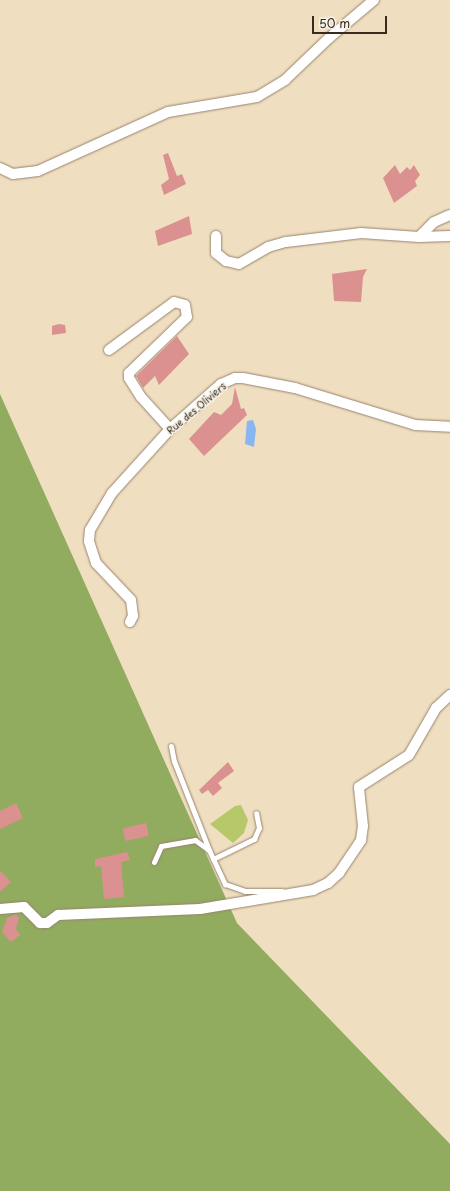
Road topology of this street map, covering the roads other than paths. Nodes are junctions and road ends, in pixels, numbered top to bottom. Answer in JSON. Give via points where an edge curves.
{"nodes":[{"id":1,"x":374,"y":0,"type":"edge"},
{"id":2,"x":0,"y":168,"type":"edge"},
{"id":3,"x":13,"y":174,"type":"junction"},
{"id":4,"x":0,"y":178,"type":"edge"},
{"id":5,"x":450,"y":215,"type":"edge"},
{"id":6,"x":216,"y":236,"type":"dead end"},
{"id":7,"x":450,"y":236,"type":"edge"},
{"id":8,"x":419,"y":237,"type":"junction"},
{"id":9,"x":109,"y":350,"type":"dead end"},
{"id":10,"x":450,"y":427,"type":"edge"},
{"id":11,"x":170,"y":429,"type":"junction"},
{"id":12,"x":130,"y":622,"type":"dead end"},
{"id":13,"x":450,"y":695,"type":"edge"},
{"id":14,"x":170,"y":746,"type":"dead end"},
{"id":15,"x":256,"y":813,"type":"dead end"},
{"id":16,"x":209,"y":850,"type":"junction"},
{"id":17,"x":213,"y":859,"type":"junction"},
{"id":18,"x":154,"y":862,"type":"dead end"},
{"id":19,"x":296,"y":891,"type":"junction"},
{"id":20,"x":0,"y":909,"type":"edge"}],
"edges":[{"from":1,"to":3,"type":"street","via":[[272,90],[247,100],[168,112],[38,172]]},
{"from":2,"to":3,"type":"street"},
{"from":3,"to":4,"type":"street"},
{"from":5,"to":8,"type":"street","via":[[434,222]]},
{"from":6,"to":8,"type":"street","via":[[216,254],[226,261],[239,264],[268,247],[286,242],[361,233]]},
{"from":7,"to":8,"type":"street"},
{"from":9,"to":11,"type":"street","via":[[174,302],[185,305],[187,317],[129,373],[129,378],[141,397]]},
{"from":10,"to":11,"type":"street","name":"Rue des Oliviers","via":[[416,425],[295,388],[239,378],[221,384]]},
{"from":11,"to":12,"type":"street","name":"Rue des Oliviers","via":[[112,493],[90,530],[89,541],[96,563],[131,600],[133,616]]},
{"from":13,"to":19,"type":"street","via":[[436,708],[409,754],[359,787],[363,826],[361,840],[340,873],[328,883],[313,890]]},
{"from":14,"to":16,"type":"lane"},
{"from":15,"to":17,"type":"lane","via":[[259,828],[254,839]]},
{"from":16,"to":17,"type":"lane"},
{"from":16,"to":18,"type":"lane","via":[[195,840],[161,846]]},
{"from":17,"to":19,"type":"lane","via":[[225,884],[233,888],[245,891]]},
{"from":19,"to":20,"type":"street","via":[[200,910],[58,915],[47,923],[40,923],[24,907]]}]}
